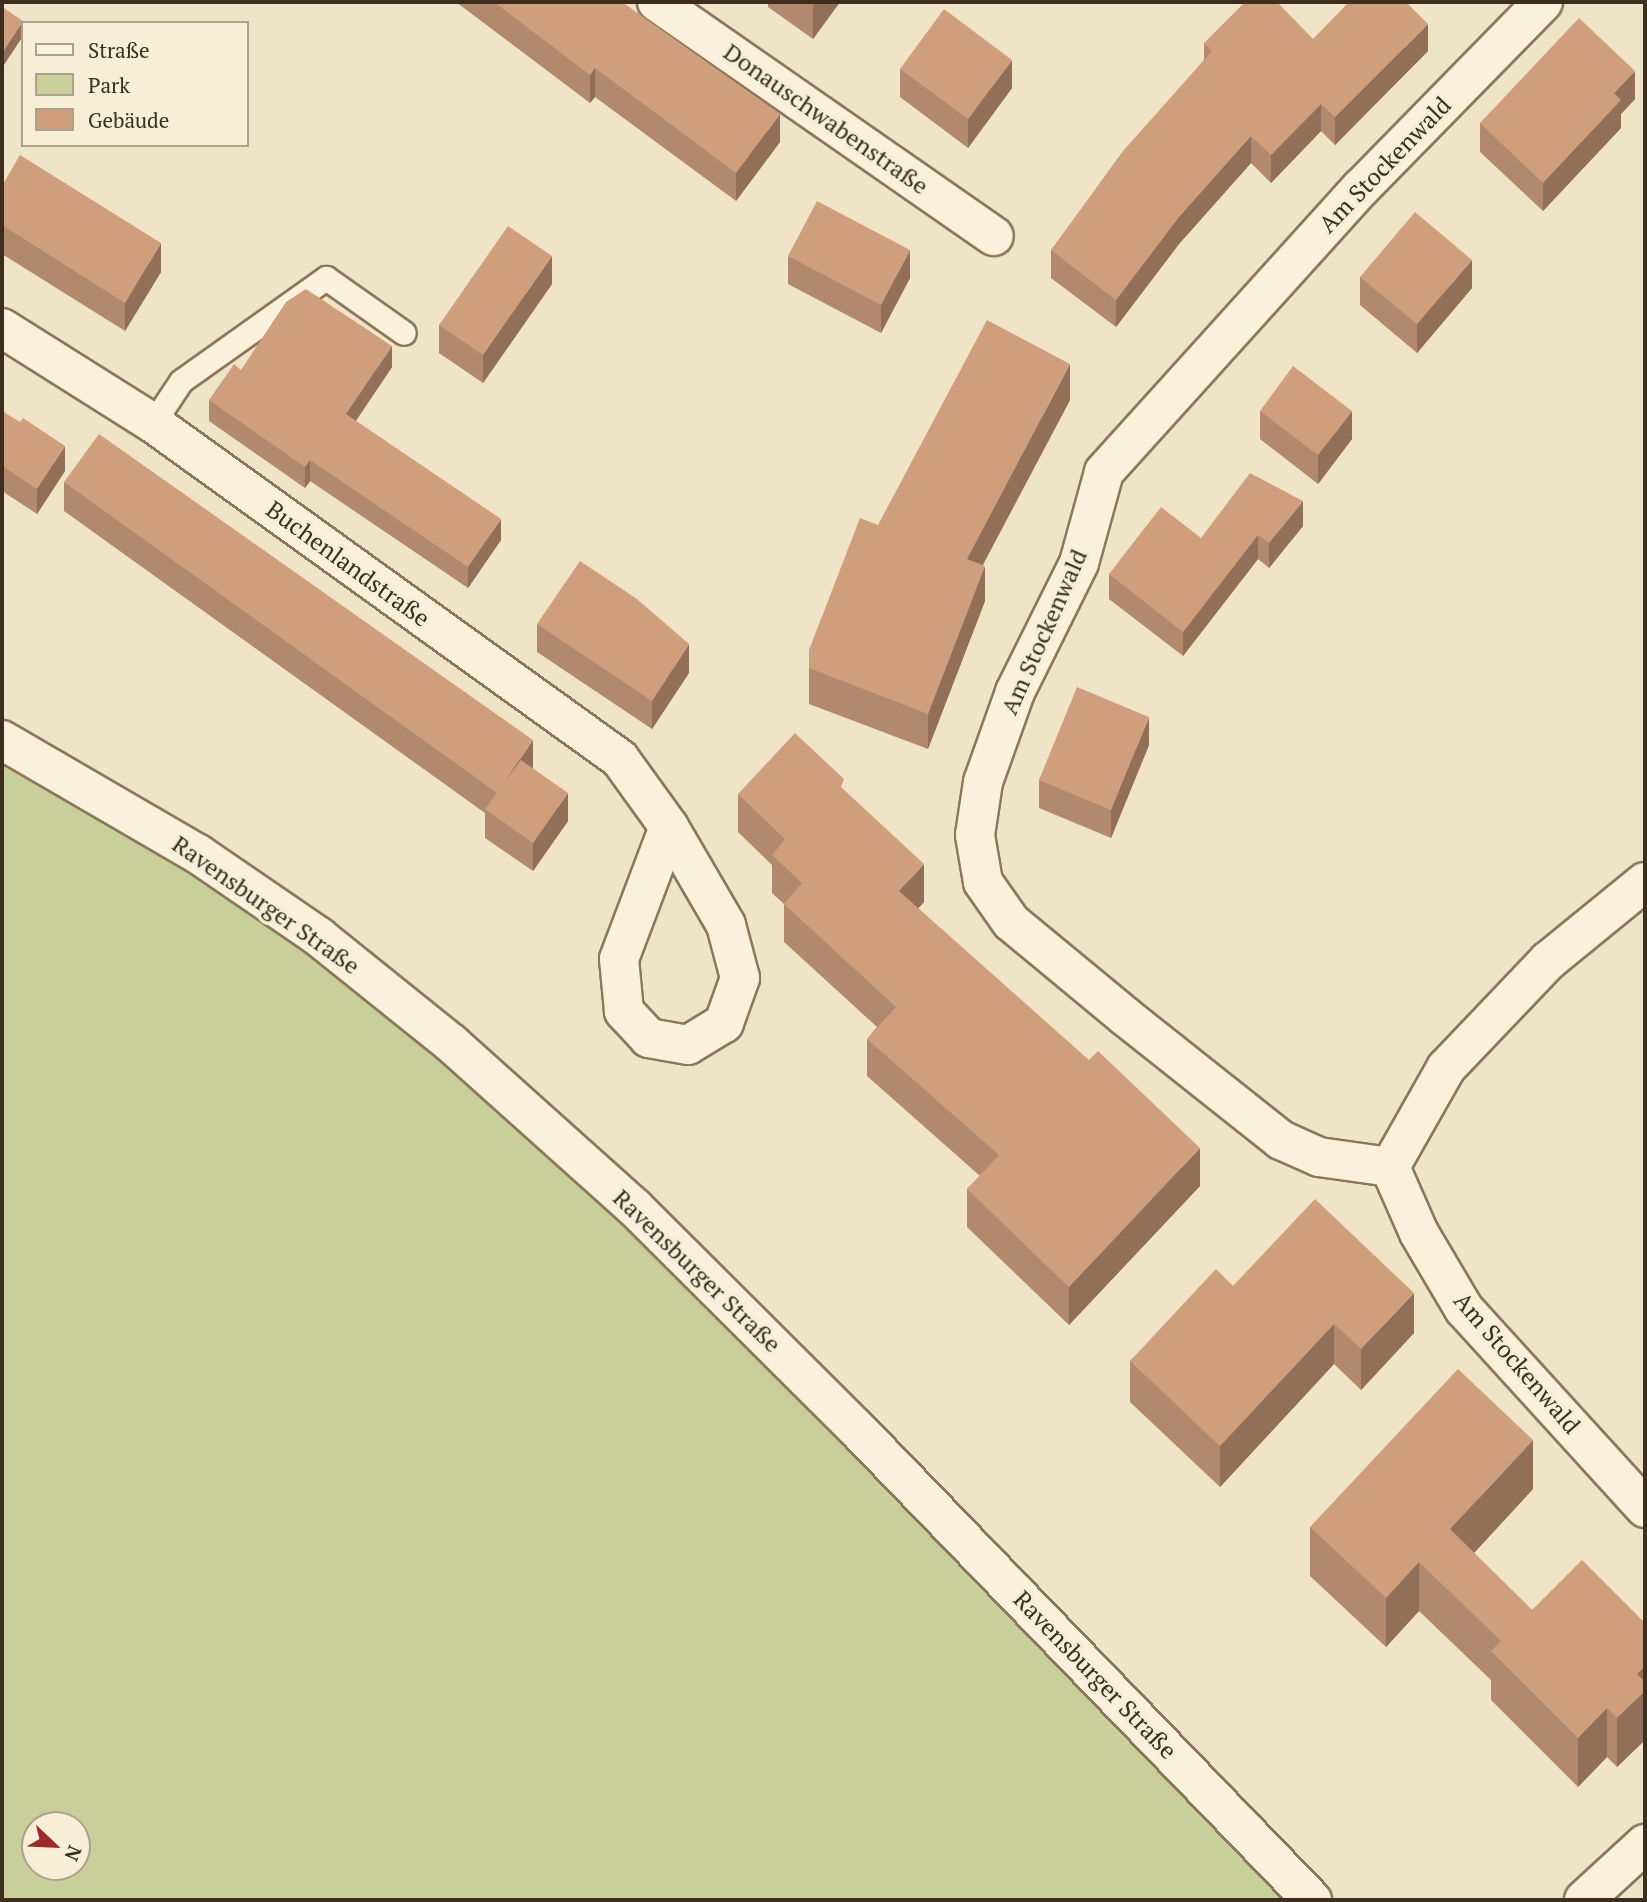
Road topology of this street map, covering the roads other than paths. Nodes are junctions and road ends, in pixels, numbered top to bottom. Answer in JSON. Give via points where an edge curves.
{"nodes":[{"id":1,"x":657,"y":2,"type":"edge"},
{"id":2,"x":1543,"y":2,"type":"edge"},
{"id":3,"x":995,"y":236,"type":"dead end"},
{"id":4,"x":2,"y":328,"type":"edge"},
{"id":5,"x":404,"y":333,"type":"dead end"},
{"id":6,"x":153,"y":423,"type":"junction"},
{"id":7,"x":2,"y":740,"type":"edge"},
{"id":8,"x":669,"y":827,"type":"junction"},
{"id":9,"x":1645,"y":882,"type":"edge"},
{"id":10,"x":1390,"y":1167,"type":"junction"},
{"id":11,"x":1645,"y":1508,"type":"edge"},
{"id":12,"x":1645,"y":1844,"type":"edge"},
{"id":13,"x":1312,"y":1900,"type":"edge"},
{"id":14,"x":1584,"y":1900,"type":"edge"}],
"edges":[{"from":1,"to":3,"type":"street","name":"Donauschwabenstraße"},
{"from":2,"to":10,"type":"street","name":"Am Stockenwald","via":[[1361,188],[1104,472],[1079,563],[1015,692],[983,782],[975,835],[982,882],[1011,922],[1126,1017],[1281,1140],[1319,1157]]},
{"from":4,"to":6,"type":"street","name":"Buchenlandstraße"},
{"from":5,"to":6,"type":"lane","via":[[326,278],[181,381]]},
{"from":6,"to":8,"type":"street","name":"Buchenlandstraße","via":[[620,759]]},
{"from":7,"to":13,"type":"street","name":"Ravensburger Straße","via":[[198,854],[319,937],[451,1043],[635,1208],[857,1429]]},
{"from":8,"to":8,"type":"street","name":"Buchenlandstraße","via":[[726,925],[740,978],[724,1023],[688,1045],[649,1038],[624,1011],[620,958]]},
{"from":9,"to":10,"type":"street","via":[[1548,961],[1446,1069]]},
{"from":10,"to":11,"type":"street","name":"Am Stockenwald","via":[[1419,1233],[1464,1309]]},
{"from":12,"to":14,"type":"street"}]}
